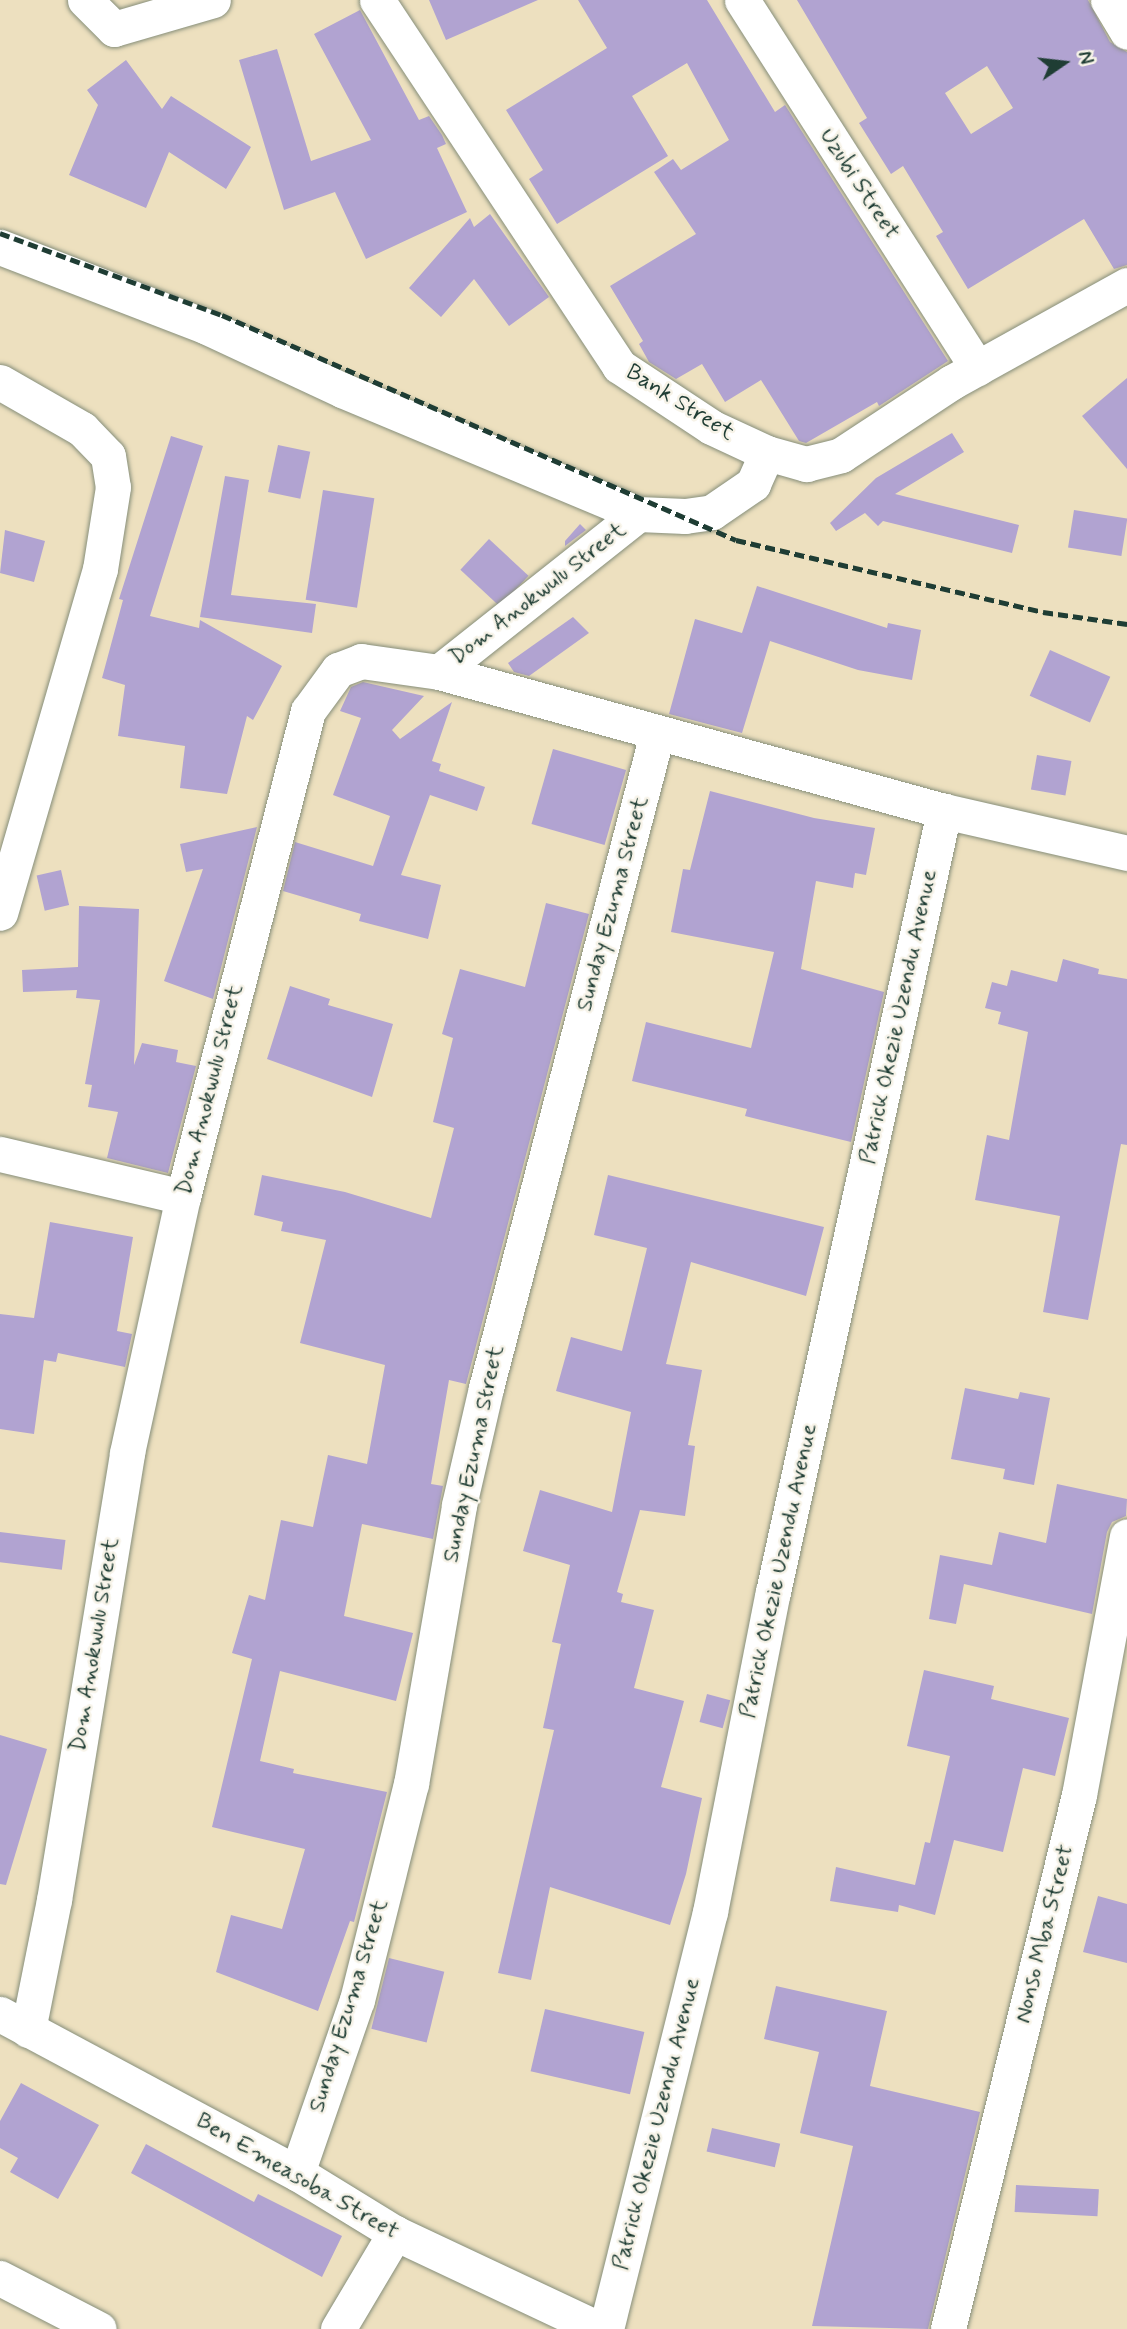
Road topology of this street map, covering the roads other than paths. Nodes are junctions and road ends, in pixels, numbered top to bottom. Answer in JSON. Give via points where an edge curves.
{"nodes":[{"id":1,"x":85,"y":0,"type":"edge"},
{"id":2,"x":213,"y":0,"type":"edge"},
{"id":3,"x":377,"y":0,"type":"edge"},
{"id":4,"x":742,"y":0,"type":"edge"},
{"id":5,"x":1108,"y":0,"type":"edge"},
{"id":6,"x":1127,"y":32,"type":"edge"},
{"id":7,"x":0,"y":247,"type":"edge"},
{"id":8,"x":1127,"y":285,"type":"edge"},
{"id":9,"x":977,"y":368,"type":"junction"},
{"id":10,"x":0,"y":382,"type":"edge"},
{"id":11,"x":767,"y":453,"type":"junction"},
{"id":12,"x":638,"y":514,"type":"junction"},
{"id":13,"x":439,"y":672,"type":"junction"},
{"id":14,"x":657,"y":734,"type":"junction"},
{"id":15,"x":944,"y":811,"type":"junction"},
{"id":16,"x":1127,"y":853,"type":"edge"},
{"id":17,"x":0,"y":913,"type":"edge"},
{"id":18,"x":0,"y":1154,"type":"edge"},
{"id":19,"x":183,"y":1197,"type":"junction"},
{"id":20,"x":1127,"y":1536,"type":"edge"},
{"id":21,"x":14,"y":2022,"type":"edge"},
{"id":22,"x":297,"y":2173,"type":"junction"},
{"id":23,"x":395,"y":2234,"type":"junction"},
{"id":24,"x":0,"y":2278,"type":"edge"},
{"id":25,"x":99,"y":2329,"type":"edge"},
{"id":26,"x":338,"y":2329,"type":"edge"},
{"id":27,"x":599,"y":2329,"type":"edge"},
{"id":28,"x":606,"y":2329,"type":"edge"},
{"id":29,"x":948,"y":2329,"type":"edge"}],
"edges":[{"from":1,"to":2,"type":"street","via":[[114,29]]},
{"from":3,"to":11,"type":"street","name":"Bank Street","via":[[619,366],[711,426]]},
{"from":4,"to":9,"type":"street","name":"Uzubi Street"},
{"from":5,"to":6,"type":"street"},
{"from":7,"to":12,"type":"street","via":[[207,327],[342,390]]},
{"from":8,"to":9,"type":"street","name":"Bank Street"},
{"from":9,"to":11,"type":"street","name":"Bank Street","via":[[841,455],[806,464]]},
{"from":10,"to":17,"type":"street","via":[[82,429],[108,456],[113,486],[100,569]]},
{"from":11,"to":12,"type":"street","name":"Dom Anokwulu Street","via":[[753,484],[712,512]]},
{"from":12,"to":13,"type":"street","name":"Dom Anokwulu Street"},
{"from":13,"to":14,"type":"street"},
{"from":13,"to":19,"type":"street","name":"Dom Anokwulu Street","via":[[361,661],[338,670],[307,711]]},
{"from":14,"to":15,"type":"street"},
{"from":14,"to":22,"type":"street","name":"Sunday Ezuma Street","via":[[480,1414],[459,1505],[408,1797],[357,2000]]},
{"from":15,"to":16,"type":"street"},
{"from":15,"to":28,"type":"street","name":"Patrick Okezie Uzendu Avenue","via":[[776,1578],[710,1912]]},
{"from":18,"to":19,"type":"street"},
{"from":19,"to":21,"type":"street","name":"Dom Anokwulu Street","via":[[127,1453],[54,1900]]},
{"from":20,"to":29,"type":"street","name":"Nonso Mba Street","via":[[1079,1795]]},
{"from":21,"to":22,"type":"street","name":"Ben Emeasoba Street"},
{"from":22,"to":23,"type":"street","name":"Ben Emeasoba Street"},
{"from":23,"to":26,"type":"street"},
{"from":23,"to":27,"type":"street","name":"Ben Emeasoba Street"},
{"from":24,"to":25,"type":"street"}]}
